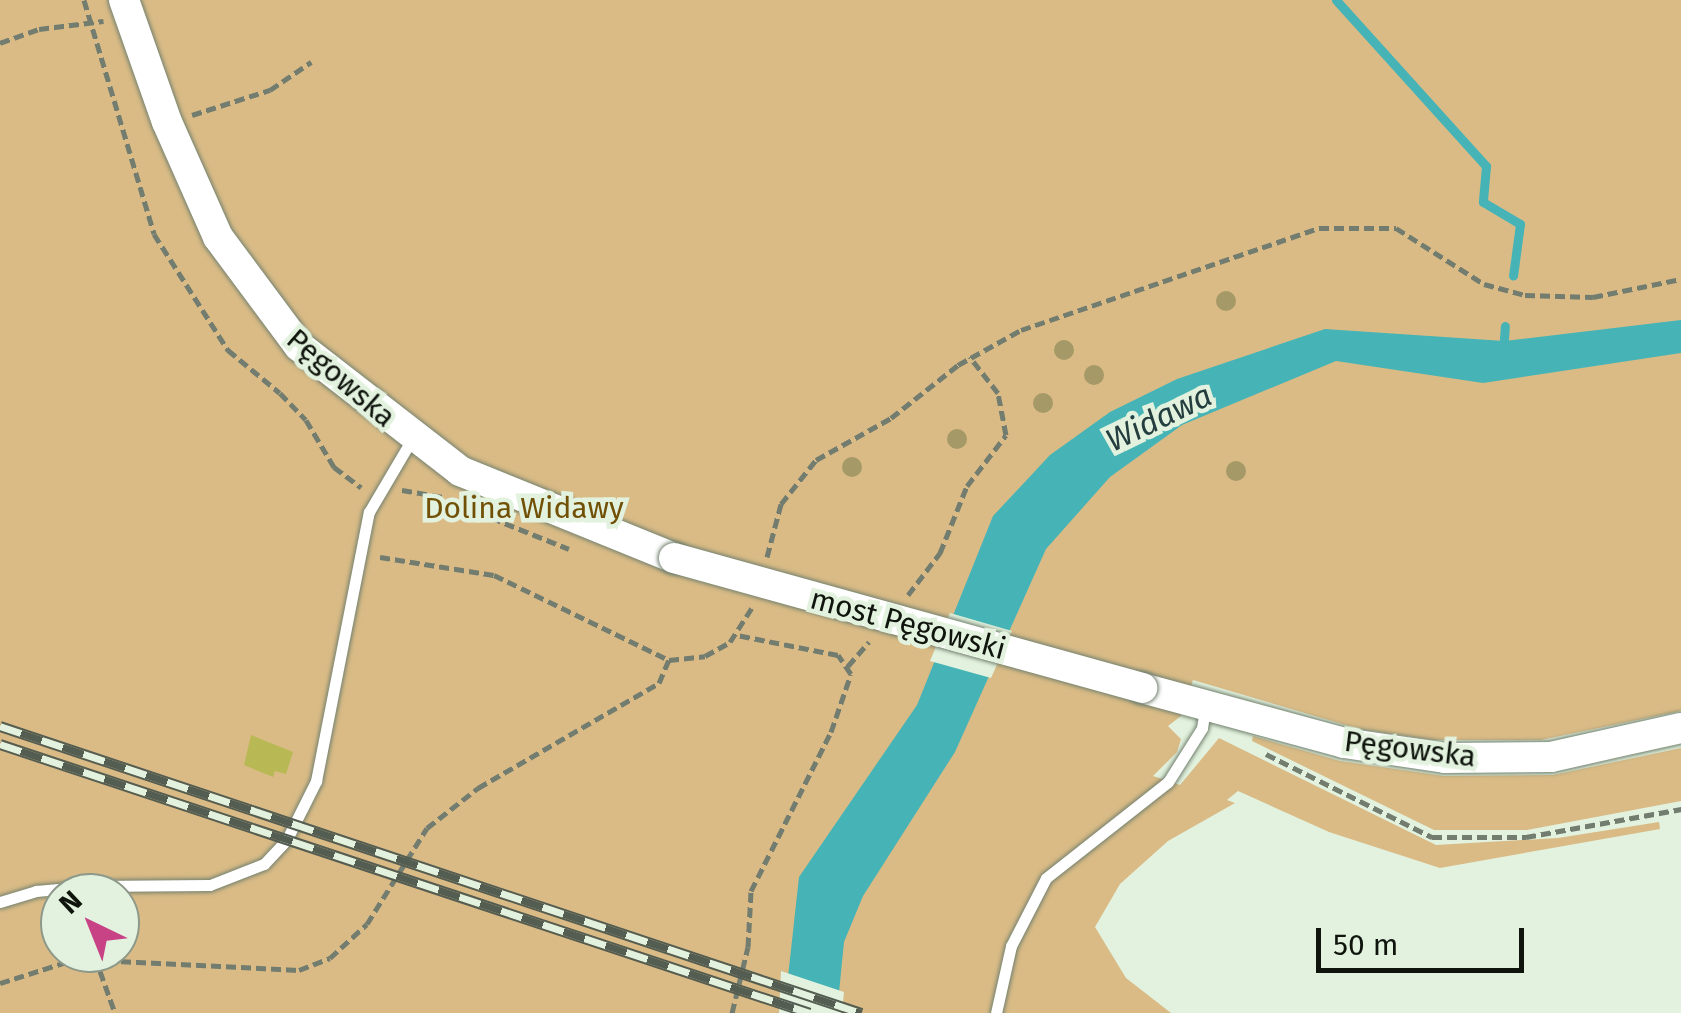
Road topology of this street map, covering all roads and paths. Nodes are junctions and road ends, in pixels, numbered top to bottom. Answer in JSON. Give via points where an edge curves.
{"nodes":[{"id":1,"x":84,"y":0,"type":"edge"},
{"id":2,"x":127,"y":7,"type":"edge"},
{"id":3,"x":92,"y":23,"type":"junction"},
{"id":4,"x":0,"y":42,"type":"edge"},
{"id":5,"x":312,"y":62,"type":"dead end"},
{"id":6,"x":167,"y":122,"type":"junction"},
{"id":7,"x":1681,"y":278,"type":"edge"},
{"id":8,"x":970,"y":358,"type":"junction"},
{"id":9,"x":412,"y":439,"type":"junction"},
{"id":10,"x":816,"y":460,"type":"dead end"},
{"id":11,"x":377,"y":490,"type":"junction"},
{"id":12,"x":362,"y":554,"type":"junction"},
{"id":13,"x":674,"y":558,"type":"joint"},
{"id":14,"x":896,"y":610,"type":"dead end"},
{"id":15,"x":737,"y":635,"type":"dead end"},
{"id":16,"x":872,"y":638,"type":"dead end"},
{"id":17,"x":848,"y":666,"type":"junction"},
{"id":18,"x":1142,"y":688,"type":"joint"},
{"id":19,"x":1206,"y":705,"type":"junction"},
{"id":20,"x":1681,"y":728,"type":"edge"},
{"id":21,"x":1256,"y":748,"type":"dead end"},
{"id":22,"x":1681,"y":810,"type":"edge"},
{"id":23,"x":0,"y":902,"type":"edge"},
{"id":24,"x":140,"y":960,"type":"edge"},
{"id":25,"x":40,"y":972,"type":"edge"},
{"id":26,"x":101,"y":973,"type":"edge"},
{"id":27,"x":0,"y":983,"type":"edge"},
{"id":28,"x":115,"y":1013,"type":"edge"},
{"id":29,"x":732,"y":1013,"type":"edge"},
{"id":30,"x":996,"y":1013,"type":"edge"}],
"edges":[{"from":1,"to":3,"type":"path"},
{"from":2,"to":3,"type":"path"},
{"from":2,"to":6,"type":"main road","name":"Pęgowska"},
{"from":3,"to":4,"type":"path","via":[[39,28]]},
{"from":3,"to":11,"type":"path","via":[[154,234],[228,350],[306,420],[347,480]]},
{"from":5,"to":6,"type":"path","via":[[246,101]]},
{"from":6,"to":9,"type":"main road","name":"Pęgowska","via":[[218,237],[253,290],[325,372]]},
{"from":7,"to":8,"type":"path","via":[[1593,296],[1525,295],[1484,284],[1396,228],[1319,228],[1072,311]]},
{"from":8,"to":10,"type":"path","via":[[891,418]]},
{"from":8,"to":14,"type":"path","via":[[998,394],[1006,436],[967,486],[940,553]]},
{"from":9,"to":11,"type":"lane"},
{"from":9,"to":13,"type":"main road","name":"Pęgowska","via":[[460,470],[557,515]]},
{"from":11,"to":12,"type":"lane"},
{"from":12,"to":23,"type":"lane","via":[[316,781],[287,838],[264,864],[210,885],[73,888]]},
{"from":12,"to":24,"type":"path","via":[[494,575],[670,660],[659,683],[478,788],[428,828],[367,924],[330,958],[298,970]]},
{"from":13,"to":18,"type":"main road","name":"most Pęgowski","bridge":true},
{"from":15,"to":17,"type":"path","via":[[838,655]]},
{"from":16,"to":17,"type":"path"},
{"from":17,"to":29,"type":"path","via":[[851,686],[751,891],[748,947]]},
{"from":18,"to":19,"type":"main road","name":"Pęgowska"},
{"from":19,"to":20,"type":"main road","name":"Pęgowska","via":[[1344,743],[1445,758],[1551,756]]},
{"from":19,"to":30,"type":"lane","via":[[1202,728],[1168,782],[1046,878],[1011,946]]},
{"from":21,"to":22,"type":"path","via":[[1432,837],[1526,837]]},
{"from":25,"to":27,"type":"path"},
{"from":26,"to":28,"type":"path"}]}
